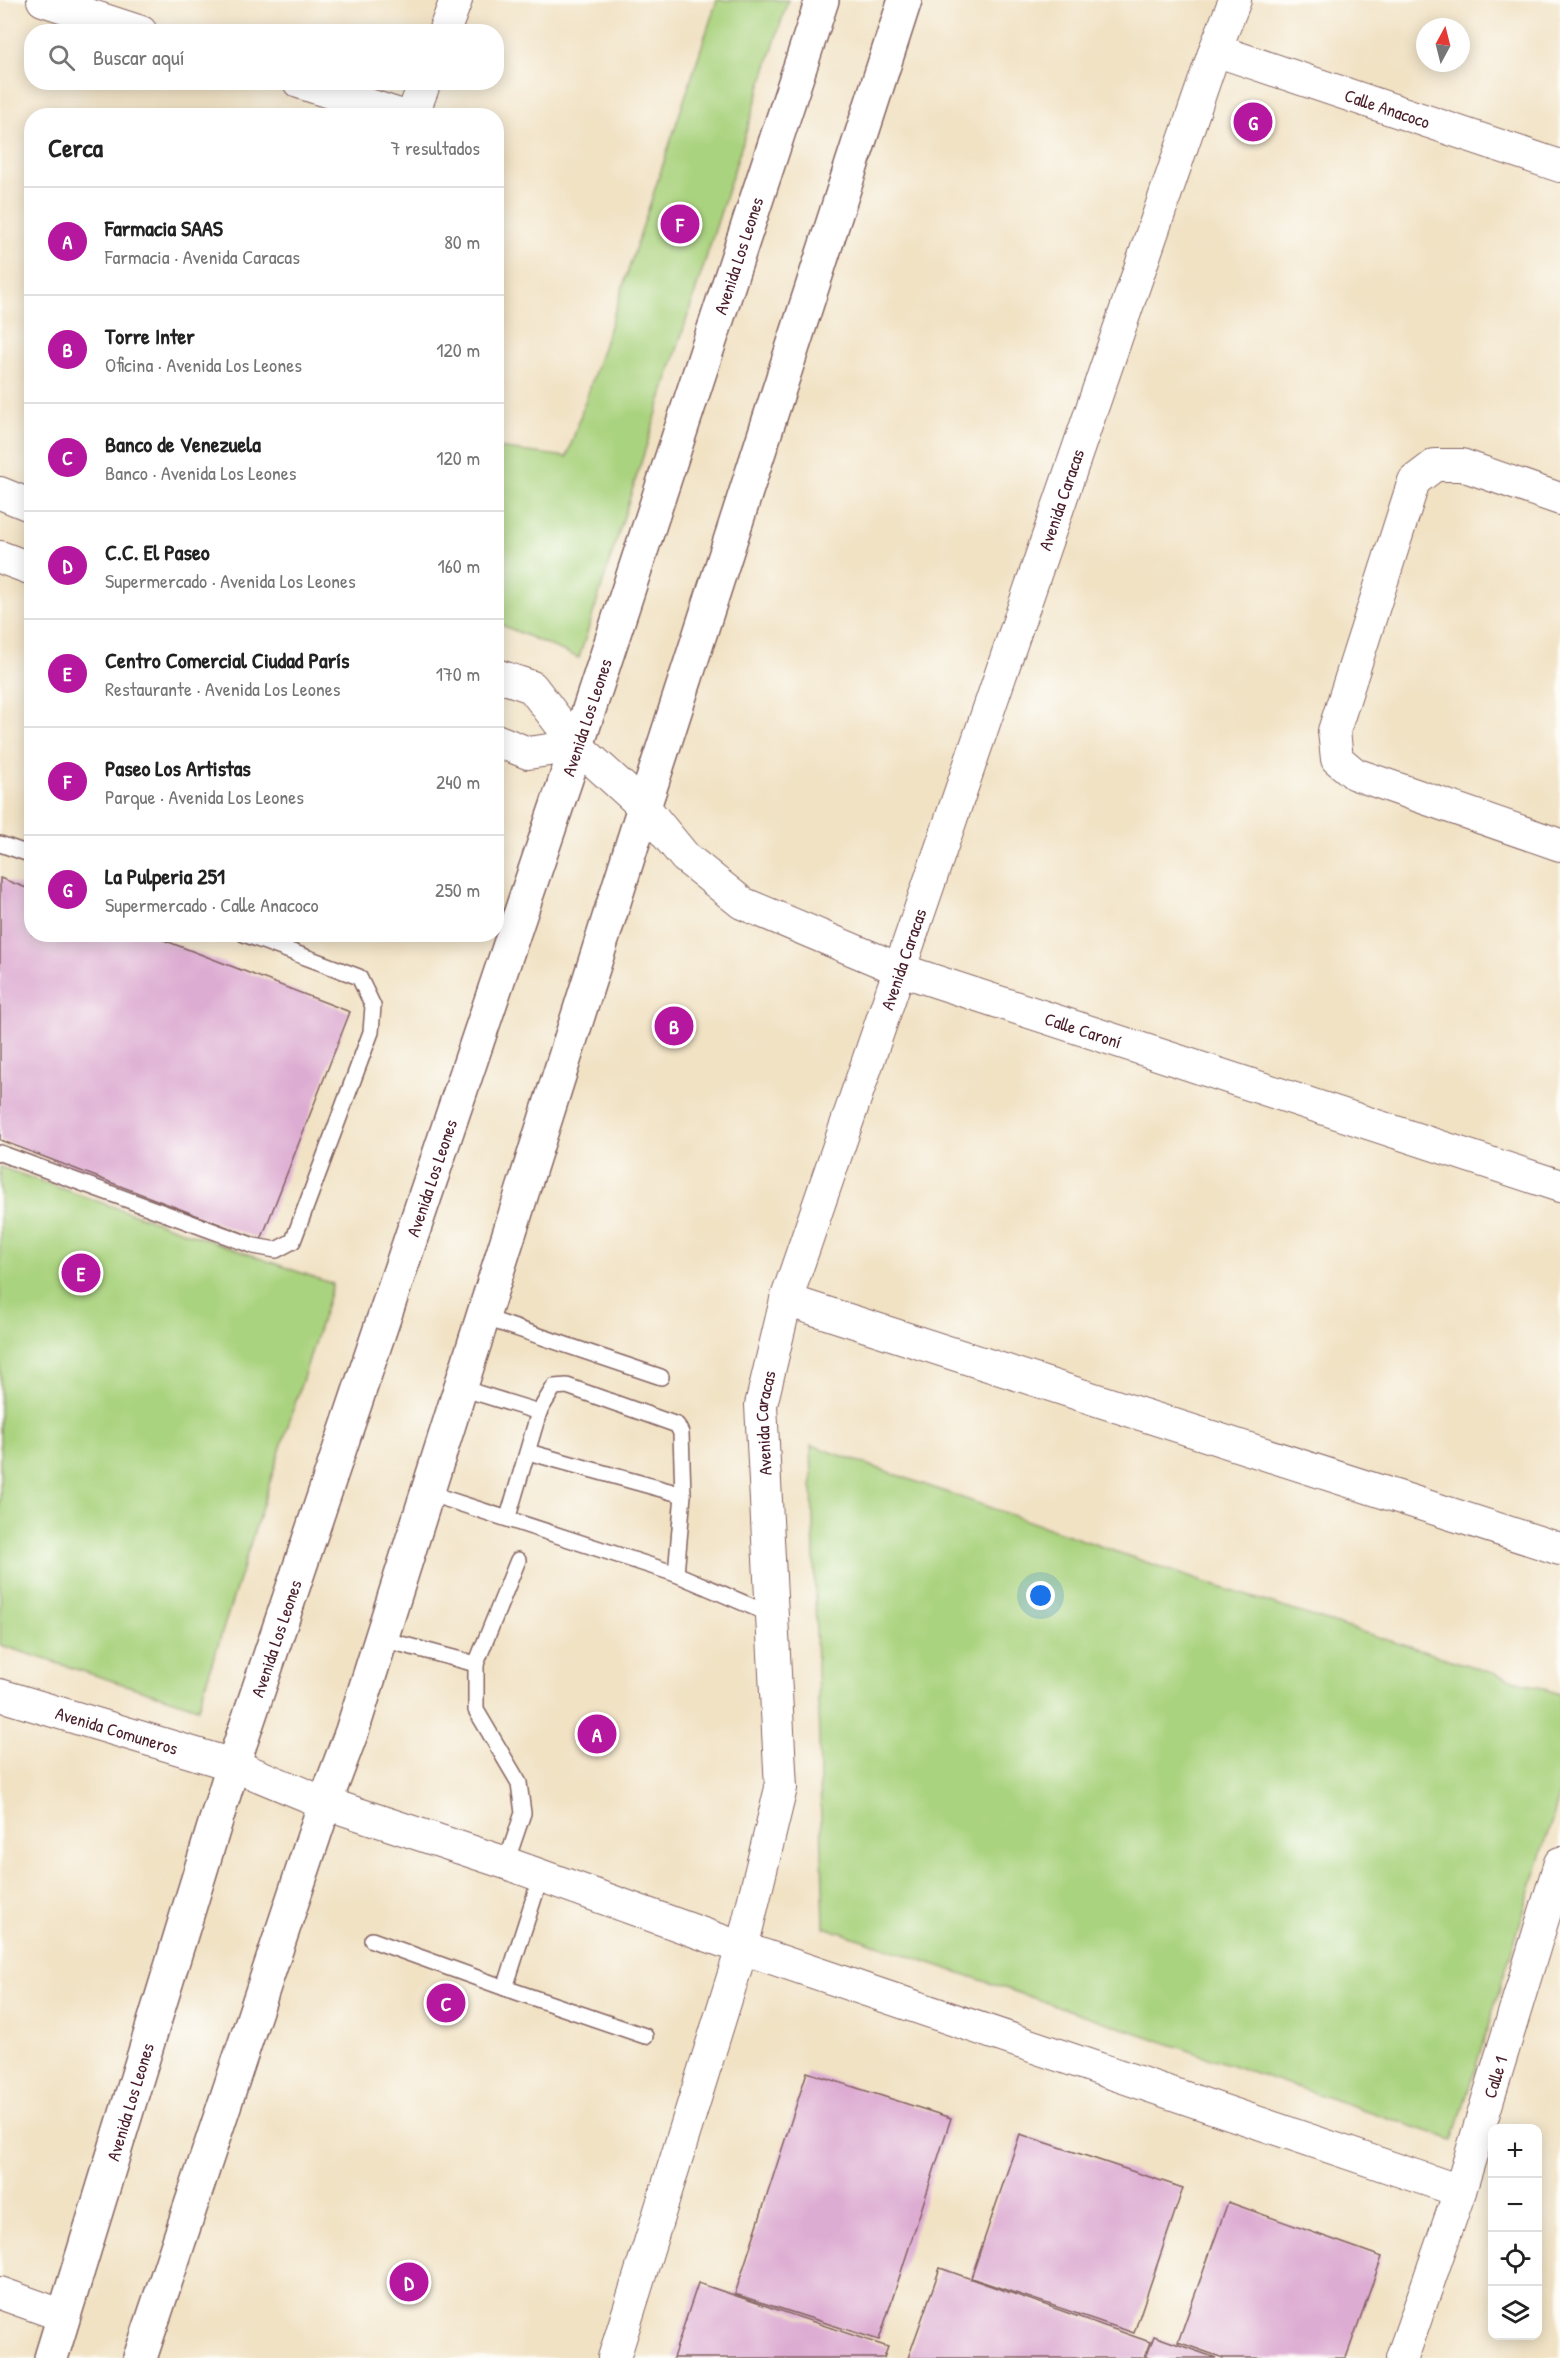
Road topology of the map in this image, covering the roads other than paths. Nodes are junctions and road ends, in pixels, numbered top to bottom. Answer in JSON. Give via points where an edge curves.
{"nodes":[{"id":1,"x":44,"y":0,"type":"edge"},
{"id":2,"x":456,"y":0,"type":"edge"},
{"id":3,"x":822,"y":0,"type":"edge"},
{"id":4,"x":905,"y":0,"type":"edge"},
{"id":5,"x":1231,"y":2,"type":"edge"},
{"id":6,"x":117,"y":24,"type":"edge"},
{"id":7,"x":447,"y":24,"type":"edge"},
{"id":8,"x":1215,"y":50,"type":"junction"},
{"id":9,"x":323,"y":90,"type":"edge"},
{"id":10,"x":422,"y":90,"type":"edge"},
{"id":11,"x":378,"y":108,"type":"edge"},
{"id":12,"x":415,"y":108,"type":"edge"},
{"id":13,"x":1560,"y":166,"type":"edge"},
{"id":14,"x":0,"y":494,"type":"edge"},
{"id":15,"x":1560,"y":499,"type":"edge"},
{"id":16,"x":24,"y":503,"type":"edge"},
{"id":17,"x":0,"y":557,"type":"edge"},
{"id":18,"x":24,"y":566,"type":"edge"},
{"id":19,"x":504,"y":678,"type":"edge"},
{"id":20,"x":504,"y":743,"type":"edge"},
{"id":21,"x":577,"y":746,"type":"junction"},
{"id":22,"x":644,"y":807,"type":"junction"},
{"id":23,"x":0,"y":844,"type":"edge"},
{"id":24,"x":1560,"y":844,"type":"edge"},
{"id":25,"x":24,"y":852,"type":"edge"},
{"id":26,"x":265,"y":942,"type":"edge"},
{"id":27,"x":901,"y":970,"type":"junction"},
{"id":28,"x":0,"y":1153,"type":"edge"},
{"id":29,"x":1560,"y":1186,"type":"edge"},
{"id":30,"x":786,"y":1300,"type":"junction"},
{"id":31,"x":483,"y":1317,"type":"junction"},
{"id":32,"x":661,"y":1377,"type":"dead end"},
{"id":33,"x":461,"y":1388,"type":"junction"},
{"id":34,"x":539,"y":1412,"type":"junction"},
{"id":35,"x":528,"y":1452,"type":"junction"},
{"id":36,"x":428,"y":1493,"type":"junction"},
{"id":37,"x":683,"y":1495,"type":"junction"},
{"id":38,"x":508,"y":1517,"type":"junction"},
{"id":39,"x":1560,"y":1549,"type":"edge"},
{"id":40,"x":518,"y":1560,"type":"dead end"},
{"id":41,"x":676,"y":1574,"type":"junction"},
{"id":42,"x":772,"y":1615,"type":"junction"},
{"id":43,"x":382,"y":1639,"type":"junction"},
{"id":44,"x":476,"y":1664,"type":"junction"},
{"id":45,"x":0,"y":1695,"type":"edge"},
{"id":46,"x":233,"y":1765,"type":"junction"},
{"id":47,"x":325,"y":1803,"type":"junction"},
{"id":48,"x":506,"y":1863,"type":"junction"},
{"id":49,"x":1560,"y":1863,"type":"edge"},
{"id":50,"x":541,"y":1876,"type":"junction"},
{"id":51,"x":372,"y":1940,"type":"dead end"},
{"id":52,"x":742,"y":1948,"type":"junction"},
{"id":53,"x":505,"y":1988,"type":"junction"},
{"id":54,"x":645,"y":2036,"type":"dead end"},
{"id":55,"x":1460,"y":2192,"type":"junction"},
{"id":56,"x":0,"y":2293,"type":"edge"},
{"id":57,"x":64,"y":2316,"type":"junction"},
{"id":58,"x":51,"y":2358,"type":"edge"},
{"id":59,"x":140,"y":2358,"type":"edge"},
{"id":60,"x":614,"y":2358,"type":"edge"},
{"id":61,"x":1402,"y":2358,"type":"edge"}],
"edges":[{"from":1,"to":6,"type":"street"},
{"from":2,"to":7,"type":"street"},
{"from":3,"to":21,"type":"street","name":"Avenida Los Leones"},
{"from":4,"to":22,"type":"street"},
{"from":5,"to":8,"type":"street","name":"Avenida Caracas"},
{"from":8,"to":13,"type":"street","name":"Calle Anacoco"},
{"from":8,"to":27,"type":"street","name":"Avenida Caracas"},
{"from":9,"to":11,"type":"street"},
{"from":10,"to":12,"type":"street"},
{"from":14,"to":16,"type":"street"},
{"from":15,"to":24,"type":"street","via":[[1462,465],[1435,465],[1414,481],[1334,731],[1336,759],[1355,774]]},
{"from":17,"to":18,"type":"street"},
{"from":19,"to":21,"type":"street","name":"Calle Caroní","via":[[532,687]]},
{"from":20,"to":21,"type":"street","via":[[528,753]]},
{"from":21,"to":22,"type":"street","name":"Calle Caroní"},
{"from":21,"to":46,"type":"street","name":"Avenida Los Leones"},
{"from":22,"to":27,"type":"street","name":"Calle Caroní","via":[[685,857],[742,903]]},
{"from":22,"to":31,"type":"street"},
{"from":23,"to":25,"type":"lane"},
{"from":26,"to":28,"type":"lane","via":[[359,977],[373,1006],[371,1032],[293,1240],[276,1250],[254,1246]]},
{"from":27,"to":29,"type":"street","name":"Calle Caroní"},
{"from":27,"to":30,"type":"street","name":"Avenida Caracas"},
{"from":30,"to":39,"type":"street"},
{"from":30,"to":42,"type":"street","name":"Avenida Caracas","via":[[761,1405]]},
{"from":31,"to":32,"type":"lane"},
{"from":31,"to":33,"type":"street"},
{"from":33,"to":34,"type":"lane"},
{"from":33,"to":36,"type":"street"},
{"from":34,"to":35,"type":"lane"},
{"from":34,"to":37,"type":"lane","via":[[554,1387],[567,1386],[677,1425],[681,1433]]},
{"from":35,"to":37,"type":"lane"},
{"from":35,"to":38,"type":"lane"},
{"from":36,"to":38,"type":"lane"},
{"from":36,"to":43,"type":"street"},
{"from":37,"to":41,"type":"lane"},
{"from":38,"to":41,"type":"lane"},
{"from":40,"to":44,"type":"lane"},
{"from":41,"to":42,"type":"lane"},
{"from":42,"to":52,"type":"street","name":"Avenida Caracas","via":[[781,1788]]},
{"from":43,"to":44,"type":"lane"},
{"from":43,"to":47,"type":"street"},
{"from":44,"to":48,"type":"lane","via":[[476,1710],[519,1783],[523,1813]]},
{"from":45,"to":46,"type":"street","name":"Avenida Comuneros"},
{"from":46,"to":47,"type":"street","name":"Avenida Comuneros"},
{"from":46,"to":57,"type":"street","name":"Avenida Los Leones"},
{"from":47,"to":48,"type":"street","name":"Avenida Comuneros"},
{"from":47,"to":59,"type":"street"},
{"from":48,"to":50,"type":"street","name":"Avenida Comuneros"},
{"from":49,"to":55,"type":"street","name":"Calle 1"},
{"from":50,"to":52,"type":"street","name":"Avenida Comuneros"},
{"from":50,"to":53,"type":"lane"},
{"from":51,"to":53,"type":"lane"},
{"from":52,"to":55,"type":"street","name":"Avenida Comuneros"},
{"from":52,"to":60,"type":"street","name":"Avenida Caracas"},
{"from":53,"to":54,"type":"lane"},
{"from":55,"to":61,"type":"street","name":"Calle 1"},
{"from":56,"to":57,"type":"street"},
{"from":57,"to":58,"type":"street","name":"Avenida Los Leones"}]}
